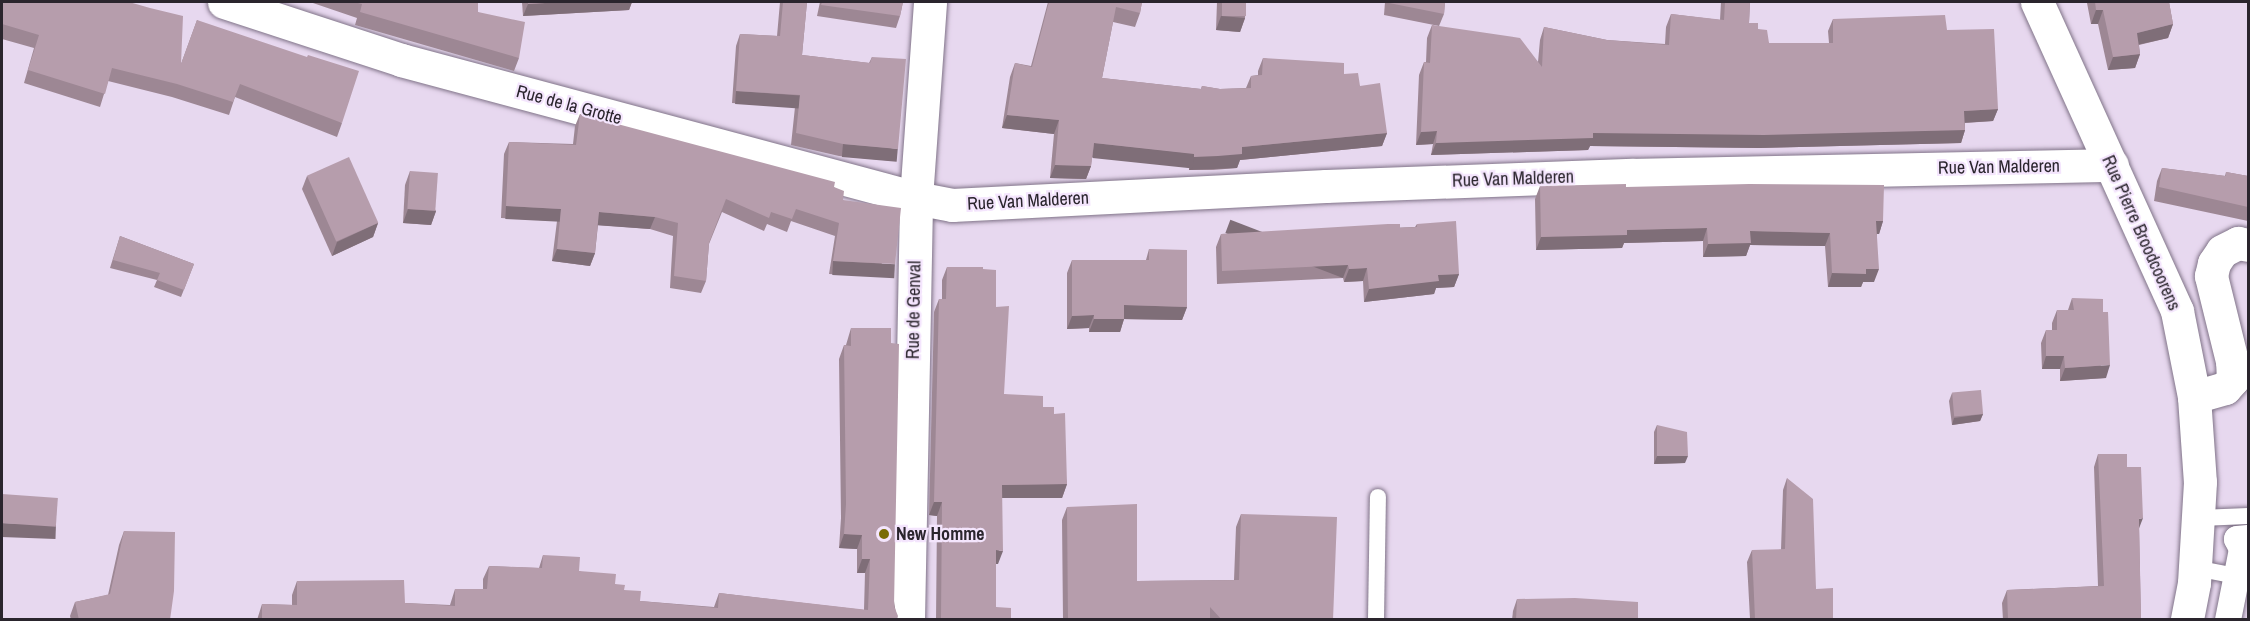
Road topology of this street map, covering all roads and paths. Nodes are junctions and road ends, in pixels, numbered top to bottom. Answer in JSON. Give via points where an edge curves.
{"nodes":[{"id":1,"x":224,"y":2,"type":"edge"},
{"id":2,"x":930,"y":2,"type":"edge"},
{"id":3,"x":2037,"y":2,"type":"edge"},
{"id":4,"x":2112,"y":165,"type":"junction"},
{"id":5,"x":916,"y":198,"type":"junction"},
{"id":6,"x":2248,"y":245,"type":"edge"},
{"id":7,"x":2194,"y":398,"type":"junction"},
{"id":8,"x":1378,"y":497,"type":"dead end"},
{"id":9,"x":2248,"y":516,"type":"edge"},
{"id":10,"x":2200,"y":518,"type":"junction"},
{"id":11,"x":2248,"y":538,"type":"edge"},
{"id":12,"x":2195,"y":568,"type":"junction"},
{"id":13,"x":2236,"y":576,"type":"junction"},
{"id":14,"x":908,"y":620,"type":"edge"},
{"id":15,"x":1376,"y":620,"type":"edge"},
{"id":16,"x":2187,"y":620,"type":"edge"},
{"id":17,"x":2228,"y":620,"type":"edge"}],
"edges":[{"from":1,"to":5,"type":"street","name":"Rue de la Grotte","via":[[401,60]]},
{"from":2,"to":5,"type":"street","name":"Rue de Genval"},
{"from":3,"to":4,"type":"street","name":"Rue Pierre Broodcoorens"},
{"from":4,"to":5,"type":"street","name":"Rue Van Malderen","via":[[1597,176],[952,205]]},
{"from":4,"to":7,"type":"street","name":"Rue Pierre Broodcoorens","via":[[2177,312]]},
{"from":5,"to":14,"type":"street","name":"Rue de Genval"},
{"from":6,"to":7,"type":"street","via":[[2238,243],[2222,251],[2211,276],[2233,379],[2225,388]]},
{"from":7,"to":10,"type":"street","name":"Rue Pierre Broodcoorens"},
{"from":8,"to":15,"type":"lane"},
{"from":9,"to":10,"type":"lane"},
{"from":10,"to":12,"type":"street","name":"Rue Pierre Broodcoorens"},
{"from":11,"to":13,"type":"street","via":[[2237,539],[2242,549]]},
{"from":12,"to":13,"type":"lane"},
{"from":12,"to":16,"type":"street","name":"Rue Pierre Broodcoorens"},
{"from":13,"to":17,"type":"street"}]}
